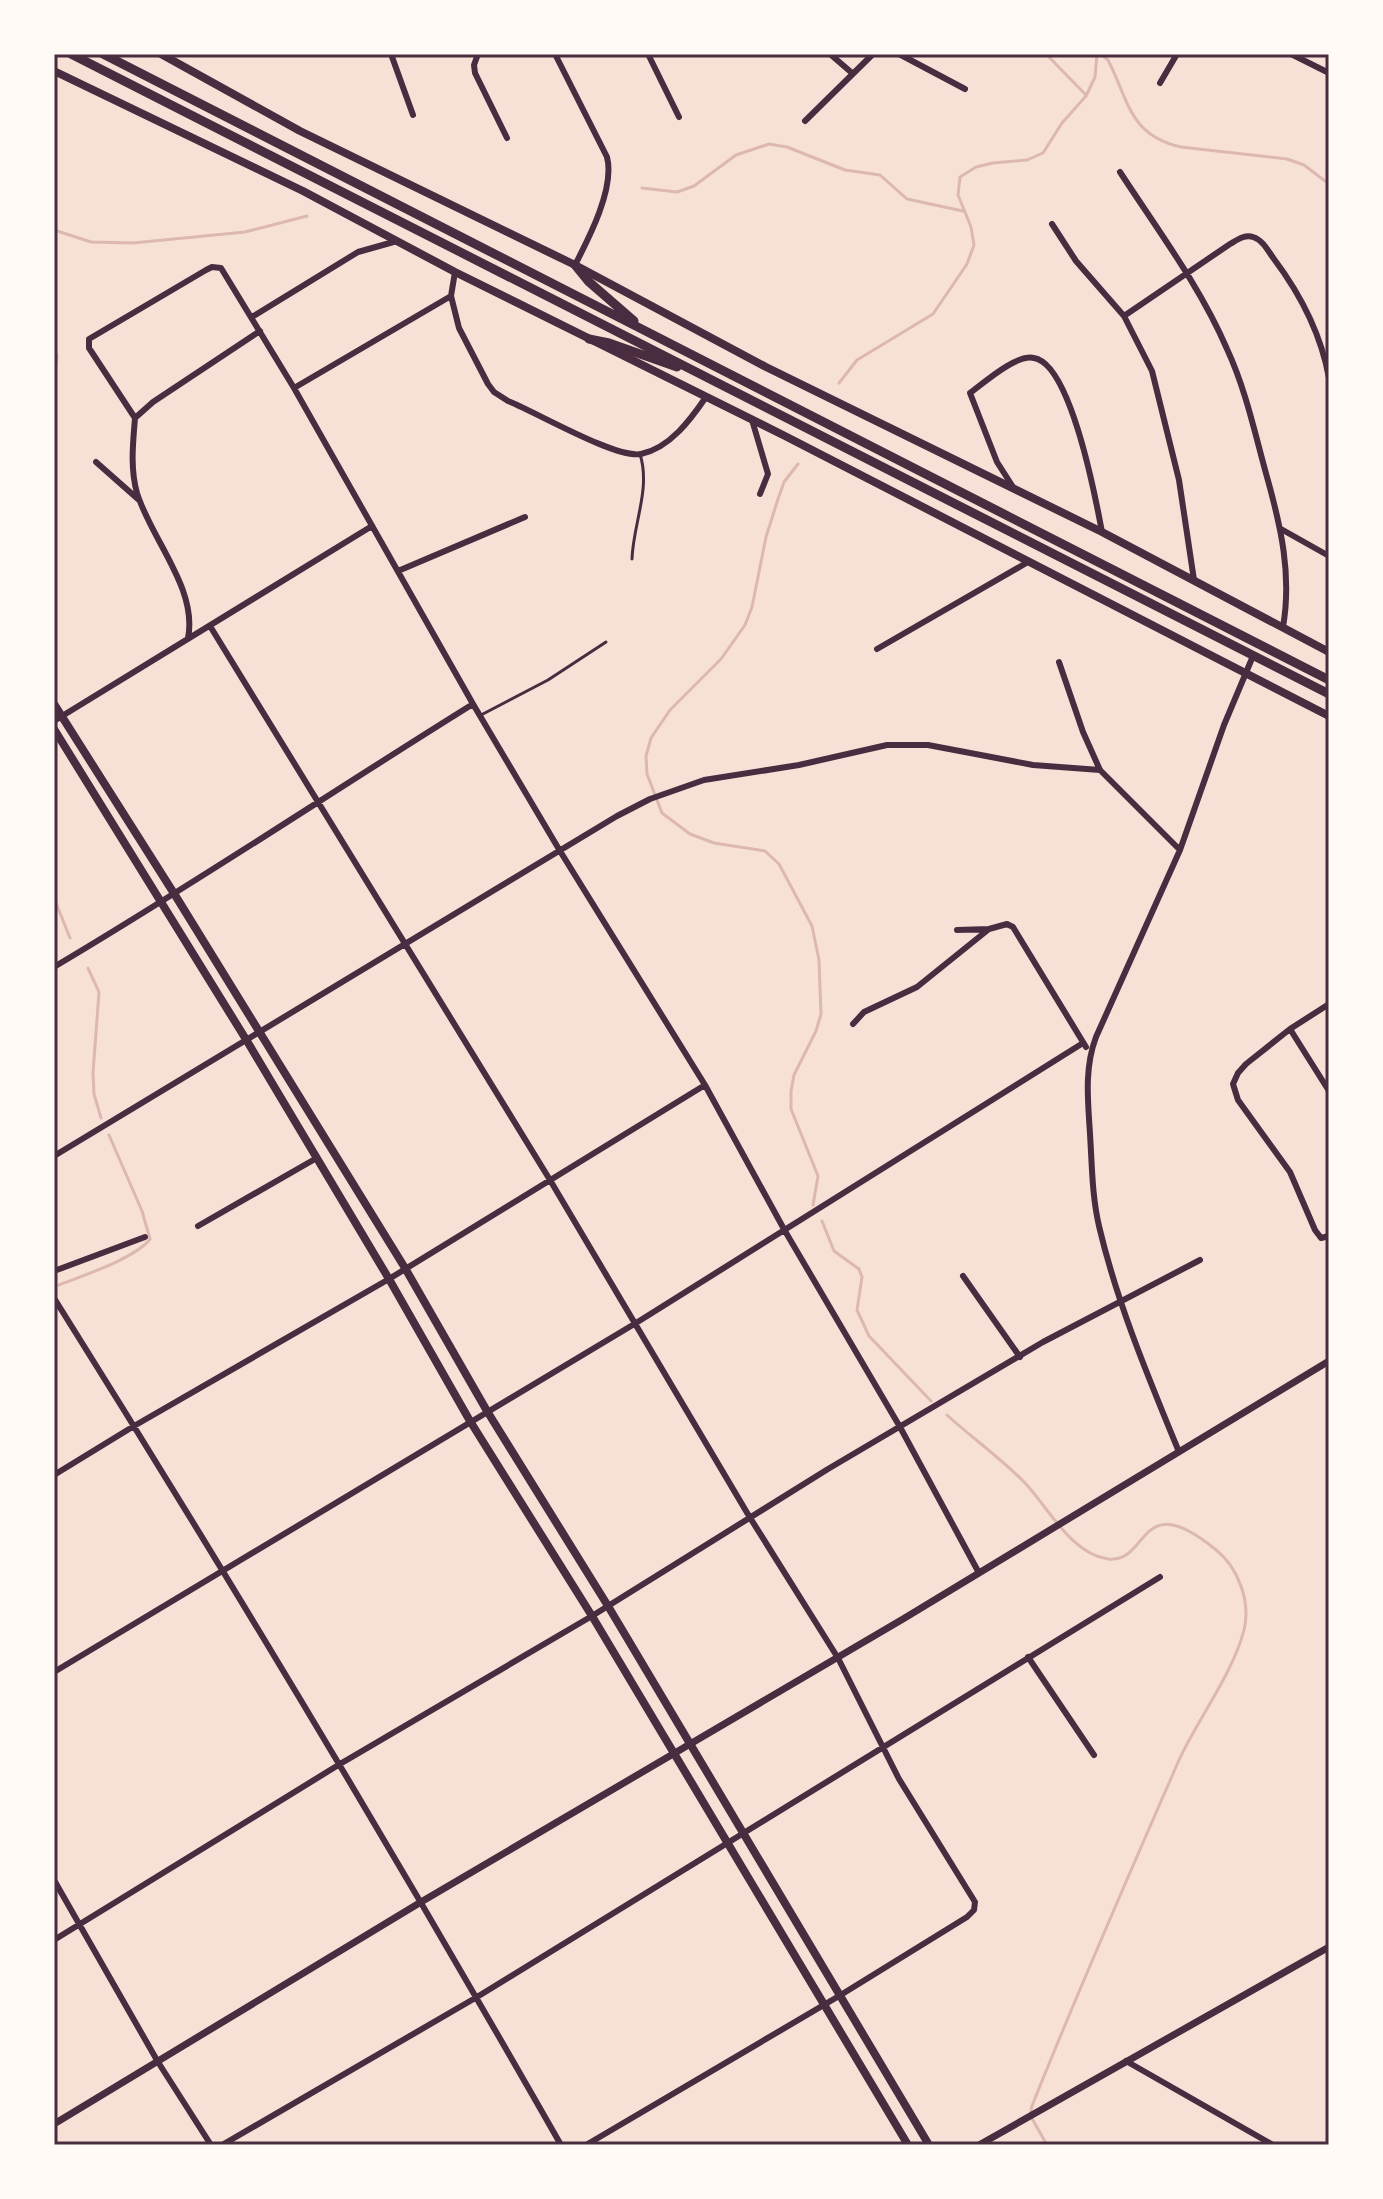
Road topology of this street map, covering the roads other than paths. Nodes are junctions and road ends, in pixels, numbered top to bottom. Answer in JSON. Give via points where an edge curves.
{"nodes":[{"id":1,"x":71,"y":54,"type":"edge"},
{"id":2,"x":103,"y":54,"type":"edge"},
{"id":3,"x":161,"y":54,"type":"edge"},
{"id":4,"x":391,"y":54,"type":"edge"},
{"id":5,"x":478,"y":54,"type":"edge"},
{"id":6,"x":555,"y":54,"type":"edge"},
{"id":7,"x":648,"y":54,"type":"edge"},
{"id":8,"x":830,"y":54,"type":"edge"},
{"id":9,"x":873,"y":54,"type":"edge"},
{"id":10,"x":899,"y":54,"type":"edge"},
{"id":11,"x":1177,"y":54,"type":"edge"},
{"id":12,"x":1291,"y":54,"type":"edge"},
{"id":13,"x":54,"y":71,"type":"edge"},
{"id":14,"x":852,"y":73,"type":"junction"},
{"id":15,"x":1329,"y":73,"type":"edge"},
{"id":16,"x":1160,"y":83,"type":"dead end"},
{"id":17,"x":965,"y":89,"type":"dead end"},
{"id":18,"x":413,"y":115,"type":"dead end"},
{"id":19,"x":679,"y":117,"type":"dead end"},
{"id":20,"x":805,"y":121,"type":"dead end"},
{"id":21,"x":507,"y":138,"type":"dead end"},
{"id":22,"x":1120,"y":172,"type":"dead end"},
{"id":23,"x":1052,"y":224,"type":"dead end"},
{"id":24,"x":398,"y":241,"type":"junction"},
{"id":25,"x":575,"y":265,"type":"junction"},
{"id":26,"x":455,"y":272,"type":"junction"},
{"id":27,"x":1186,"y":273,"type":"junction"},
{"id":28,"x":451,"y":296,"type":"junction"},
{"id":29,"x":1124,"y":316,"type":"junction"},
{"id":30,"x":252,"y":317,"type":"junction"},
{"id":31,"x":260,"y":331,"type":"junction"},
{"id":32,"x":646,"y":331,"type":"junction"},
{"id":33,"x":589,"y":339,"type":"junction"},
{"id":34,"x":1329,"y":378,"type":"edge"},
{"id":35,"x":722,"y":385,"type":"junction"},
{"id":36,"x":294,"y":388,"type":"junction"},
{"id":37,"x":706,"y":397,"type":"junction"},
{"id":38,"x":135,"y":418,"type":"junction"},
{"id":39,"x":752,"y":420,"type":"junction"},
{"id":40,"x":640,"y":454,"type":"junction"},
{"id":41,"x":96,"y":462,"type":"dead end"},
{"id":42,"x":1016,"y":490,"type":"junction"},
{"id":43,"x":760,"y":494,"type":"dead end"},
{"id":44,"x":139,"y":500,"type":"junction"},
{"id":45,"x":525,"y":517,"type":"dead end"},
{"id":46,"x":372,"y":526,"type":"junction"},
{"id":47,"x":1281,"y":529,"type":"junction"},
{"id":48,"x":1102,"y":532,"type":"junction"},
{"id":49,"x":1329,"y":556,"type":"edge"},
{"id":50,"x":632,"y":559,"type":"dead end"},
{"id":51,"x":1028,"y":562,"type":"junction"},
{"id":52,"x":398,"y":571,"type":"junction"},
{"id":53,"x":1194,"y":580,"type":"junction"},
{"id":54,"x":210,"y":626,"type":"junction"},
{"id":55,"x":1283,"y":627,"type":"junction"},
{"id":56,"x":188,"y":638,"type":"junction"},
{"id":57,"x":606,"y":642,"type":"dead end"},
{"id":58,"x":877,"y":649,"type":"dead end"},
{"id":59,"x":1329,"y":652,"type":"edge"},
{"id":60,"x":1253,"y":656,"type":"junction"},
{"id":61,"x":1059,"y":662,"type":"dead end"},
{"id":62,"x":1245,"y":672,"type":"junction"},
{"id":63,"x":1329,"y":680,"type":"edge"},
{"id":64,"x":1329,"y":694,"type":"edge"},
{"id":65,"x":54,"y":704,"type":"edge"},
{"id":66,"x":473,"y":704,"type":"junction"},
{"id":67,"x":480,"y":715,"type":"junction"},
{"id":68,"x":1329,"y":716,"type":"edge"},
{"id":69,"x":58,"y":719,"type":"edge"},
{"id":70,"x":54,"y":729,"type":"edge"},
{"id":71,"x":1100,"y":770,"type":"junction"},
{"id":72,"x":317,"y":801,"type":"junction"},
{"id":73,"x":1180,"y":850,"type":"junction"},
{"id":74,"x":560,"y":851,"type":"junction"},
{"id":75,"x":175,"y":895,"type":"junction"},
{"id":76,"x":161,"y":904,"type":"junction"},
{"id":77,"x":989,"y":929,"type":"junction"},
{"id":78,"x":957,"y":930,"type":"dead end"},
{"id":79,"x":405,"y":944,"type":"junction"},
{"id":80,"x":54,"y":967,"type":"edge"},
{"id":81,"x":1329,"y":1004,"type":"edge"},
{"id":82,"x":853,"y":1024,"type":"dead end"},
{"id":83,"x":1290,"y":1029,"type":"junction"},
{"id":84,"x":260,"y":1033,"type":"junction"},
{"id":85,"x":247,"y":1041,"type":"junction"},
{"id":86,"x":1083,"y":1043,"type":"junction"},
{"id":87,"x":1090,"y":1053,"type":"junction"},
{"id":88,"x":705,"y":1085,"type":"junction"},
{"id":89,"x":1329,"y":1091,"type":"edge"},
{"id":90,"x":54,"y":1156,"type":"edge"},
{"id":91,"x":315,"y":1159,"type":"junction"},
{"id":92,"x":550,"y":1180,"type":"junction"},
{"id":93,"x":198,"y":1226,"type":"dead end"},
{"id":94,"x":785,"y":1231,"type":"junction"},
{"id":95,"x":145,"y":1237,"type":"dead end"},
{"id":96,"x":1326,"y":1237,"type":"edge"},
{"id":97,"x":1200,"y":1260,"type":"dead end"},
{"id":98,"x":405,"y":1268,"type":"junction"},
{"id":99,"x":54,"y":1271,"type":"edge"},
{"id":100,"x":963,"y":1276,"type":"dead end"},
{"id":101,"x":389,"y":1279,"type":"junction"},
{"id":102,"x":54,"y":1298,"type":"edge"},
{"id":103,"x":1121,"y":1300,"type":"junction"},
{"id":104,"x":636,"y":1323,"type":"junction"},
{"id":105,"x":1020,"y":1357,"type":"junction"},
{"id":106,"x":1329,"y":1361,"type":"edge"},
{"id":107,"x":487,"y":1411,"type":"junction"},
{"id":108,"x":470,"y":1421,"type":"junction"},
{"id":109,"x":134,"y":1426,"type":"junction"},
{"id":110,"x":900,"y":1427,"type":"junction"},
{"id":111,"x":1179,"y":1452,"type":"junction"},
{"id":112,"x":54,"y":1475,"type":"edge"},
{"id":113,"x":749,"y":1516,"type":"junction"},
{"id":114,"x":223,"y":1569,"type":"junction"},
{"id":115,"x":979,"y":1573,"type":"junction"},
{"id":116,"x":1160,"y":1577,"type":"dead end"},
{"id":117,"x":608,"y":1606,"type":"junction"},
{"id":118,"x":592,"y":1616,"type":"junction"},
{"id":119,"x":1028,"y":1657,"type":"junction"},
{"id":120,"x":838,"y":1658,"type":"junction"},
{"id":121,"x":54,"y":1672,"type":"edge"},
{"id":122,"x":690,"y":1746,"type":"junction"},
{"id":123,"x":883,"y":1749,"type":"junction"},
{"id":124,"x":675,"y":1755,"type":"junction"},
{"id":125,"x":1094,"y":1755,"type":"dead end"},
{"id":126,"x":340,"y":1764,"type":"junction"},
{"id":127,"x":743,"y":1834,"type":"junction"},
{"id":128,"x":728,"y":1842,"type":"junction"},
{"id":129,"x":54,"y":1880,"type":"edge"},
{"id":130,"x":421,"y":1902,"type":"junction"},
{"id":131,"x":80,"y":1923,"type":"junction"},
{"id":132,"x":54,"y":1940,"type":"edge"},
{"id":133,"x":1329,"y":1947,"type":"edge"},
{"id":134,"x":839,"y":1996,"type":"junction"},
{"id":135,"x":477,"y":1997,"type":"junction"},
{"id":136,"x":824,"y":2005,"type":"junction"},
{"id":137,"x":1126,"y":2061,"type":"junction"},
{"id":138,"x":158,"y":2062,"type":"junction"},
{"id":139,"x":54,"y":2124,"type":"edge"},
{"id":140,"x":211,"y":2145,"type":"edge"},
{"id":141,"x":222,"y":2145,"type":"edge"},
{"id":142,"x":561,"y":2145,"type":"edge"},
{"id":143,"x":586,"y":2145,"type":"edge"},
{"id":144,"x":908,"y":2145,"type":"edge"},
{"id":145,"x":929,"y":2145,"type":"edge"},
{"id":146,"x":979,"y":2145,"type":"edge"},
{"id":147,"x":1273,"y":2145,"type":"edge"}],
"edges":[{"from":1,"to":35,"type":"highway"},
{"from":2,"to":32,"type":"highway"},
{"from":3,"to":25,"type":"main road","via":[[300,131]]},
{"from":4,"to":18,"type":"street"},
{"from":5,"to":21,"type":"street","via":[[475,73]]},
{"from":6,"to":25,"type":"street","via":[[610,173]]},
{"from":7,"to":19,"type":"street"},
{"from":8,"to":14,"type":"street"},
{"from":9,"to":14,"type":"street"},
{"from":10,"to":17,"type":"street"},
{"from":11,"to":16,"type":"street"},
{"from":12,"to":15,"type":"street"},
{"from":13,"to":24,"type":"main road"},
{"from":14,"to":20,"type":"street"},
{"from":22,"to":27,"type":"street"},
{"from":23,"to":29,"type":"street"},
{"from":24,"to":26,"type":"main road"},
{"from":24,"to":30,"type":"street","via":[[358,252]]},
{"from":25,"to":32,"type":"highway"},
{"from":25,"to":42,"type":"main road","via":[[766,367]]},
{"from":26,"to":28,"type":"street"},
{"from":26,"to":33,"type":"main road"},
{"from":27,"to":29,"type":"street"},
{"from":27,"to":34,"type":"street","via":[[1244,237],[1259,241],[1305,307]]},
{"from":27,"to":47,"type":"street","via":[[1236,368]]},
{"from":28,"to":36,"type":"street"},
{"from":28,"to":40,"type":"street","via":[[459,328],[500,397],[619,452]]},
{"from":29,"to":53,"type":"street","via":[[1159,394]]},
{"from":30,"to":31,"type":"street"},
{"from":30,"to":38,"type":"street","via":[[225,270],[212,267],[92,335],[89,348]]},
{"from":31,"to":36,"type":"street"},
{"from":31,"to":38,"type":"street"},
{"from":32,"to":63,"type":"highway"},
{"from":33,"to":35,"type":"highway"},
{"from":33,"to":37,"type":"main road"},
{"from":35,"to":60,"type":"highway"},
{"from":36,"to":46,"type":"street"},
{"from":37,"to":39,"type":"main road"},
{"from":37,"to":40,"type":"street","via":[[672,437]]},
{"from":38,"to":44,"type":"street","via":[[132,464]]},
{"from":39,"to":43,"type":"street","via":[[768,474]]},
{"from":39,"to":51,"type":"main road"},
{"from":40,"to":50,"type":"lane","via":[[643,489]]},
{"from":41,"to":44,"type":"street"},
{"from":42,"to":48,"type":"main road"},
{"from":42,"to":48,"type":"street","via":[[1002,471],[970,393],[1025,358],[1038,359],[1049,368],[1073,415],[1092,473]]},
{"from":44,"to":56,"type":"street","via":[[186,597],[191,617]]},
{"from":45,"to":52,"type":"street"},
{"from":46,"to":52,"type":"street"},
{"from":46,"to":54,"type":"street"},
{"from":47,"to":49,"type":"street"},
{"from":47,"to":55,"type":"street"},
{"from":48,"to":53,"type":"main road"},
{"from":51,"to":58,"type":"street"},
{"from":51,"to":62,"type":"main road"},
{"from":52,"to":66,"type":"street"},
{"from":53,"to":55,"type":"main road"},
{"from":54,"to":56,"type":"street"},
{"from":54,"to":72,"type":"street"},
{"from":55,"to":59,"type":"main road"},
{"from":56,"to":69,"type":"street"},
{"from":57,"to":67,"type":"lane"},
{"from":60,"to":62,"type":"street"},
{"from":60,"to":64,"type":"highway"},
{"from":61,"to":71,"type":"street"},
{"from":62,"to":68,"type":"main road"},
{"from":62,"to":73,"type":"street"},
{"from":65,"to":69,"type":"main road"},
{"from":66,"to":67,"type":"street"},
{"from":66,"to":72,"type":"street"},
{"from":67,"to":74,"type":"street"},
{"from":69,"to":75,"type":"main road"},
{"from":70,"to":76,"type":"main road"},
{"from":71,"to":73,"type":"street"},
{"from":71,"to":74,"type":"street","via":[[1033,765],[912,743],[887,745],[704,780],[650,799]]},
{"from":72,"to":75,"type":"street"},
{"from":72,"to":79,"type":"street"},
{"from":73,"to":87,"type":"street"},
{"from":74,"to":79,"type":"street"},
{"from":74,"to":88,"type":"street"},
{"from":75,"to":76,"type":"street"},
{"from":75,"to":84,"type":"main road"},
{"from":76,"to":80,"type":"street"},
{"from":76,"to":85,"type":"main road"},
{"from":77,"to":78,"type":"street"},
{"from":77,"to":82,"type":"street","via":[[917,987],[864,1012]]},
{"from":77,"to":86,"type":"street","via":[[1013,927]]},
{"from":79,"to":84,"type":"street"},
{"from":79,"to":92,"type":"street"},
{"from":81,"to":83,"type":"street"},
{"from":83,"to":89,"type":"street"},
{"from":83,"to":96,"type":"street","via":[[1242,1067],[1233,1084],[1238,1100],[1290,1172],[1315,1230]]},
{"from":84,"to":85,"type":"street"},
{"from":84,"to":98,"type":"main road"},
{"from":85,"to":90,"type":"street"},
{"from":85,"to":91,"type":"main road"},
{"from":86,"to":87,"type":"street"},
{"from":86,"to":94,"type":"street"},
{"from":87,"to":103,"type":"street","via":[[1087,1105],[1093,1186]]},
{"from":88,"to":92,"type":"street"},
{"from":88,"to":94,"type":"street"},
{"from":91,"to":93,"type":"street"},
{"from":91,"to":101,"type":"main road"},
{"from":92,"to":98,"type":"street"},
{"from":92,"to":104,"type":"street"},
{"from":94,"to":104,"type":"street"},
{"from":94,"to":110,"type":"street"},
{"from":95,"to":99,"type":"street"},
{"from":97,"to":103,"type":"street"},
{"from":98,"to":101,"type":"street"},
{"from":98,"to":107,"type":"main road"},
{"from":100,"to":105,"type":"street"},
{"from":101,"to":108,"type":"main road"},
{"from":101,"to":109,"type":"street"},
{"from":102,"to":109,"type":"street"},
{"from":103,"to":105,"type":"street"},
{"from":103,"to":111,"type":"street"},
{"from":104,"to":107,"type":"street"},
{"from":104,"to":113,"type":"street"},
{"from":105,"to":110,"type":"street"},
{"from":106,"to":111,"type":"street"},
{"from":107,"to":108,"type":"street"},
{"from":107,"to":117,"type":"main road"},
{"from":108,"to":114,"type":"street"},
{"from":108,"to":118,"type":"main road"},
{"from":109,"to":112,"type":"street"},
{"from":109,"to":114,"type":"street"},
{"from":110,"to":113,"type":"street"},
{"from":110,"to":115,"type":"street"},
{"from":111,"to":115,"type":"street"},
{"from":113,"to":117,"type":"street"},
{"from":113,"to":120,"type":"street"},
{"from":114,"to":121,"type":"street"},
{"from":114,"to":126,"type":"street"},
{"from":115,"to":120,"type":"street"},
{"from":116,"to":119,"type":"street"},
{"from":117,"to":118,"type":"street"},
{"from":117,"to":122,"type":"main road"},
{"from":118,"to":124,"type":"main road"},
{"from":118,"to":126,"type":"street"},
{"from":119,"to":123,"type":"street"},
{"from":119,"to":125,"type":"street"},
{"from":120,"to":122,"type":"street"},
{"from":120,"to":123,"type":"street"},
{"from":122,"to":124,"type":"street"},
{"from":122,"to":127,"type":"main road"},
{"from":123,"to":127,"type":"street"},
{"from":123,"to":134,"type":"street","via":[[975,1906],[967,1917]]},
{"from":124,"to":128,"type":"main road"},
{"from":124,"to":130,"type":"street"},
{"from":126,"to":130,"type":"street"},
{"from":126,"to":131,"type":"street"},
{"from":127,"to":128,"type":"street"},
{"from":127,"to":134,"type":"main road"},
{"from":128,"to":135,"type":"street"},
{"from":128,"to":136,"type":"main road"},
{"from":129,"to":131,"type":"street"},
{"from":130,"to":135,"type":"street"},
{"from":130,"to":138,"type":"street"},
{"from":131,"to":132,"type":"street"},
{"from":131,"to":138,"type":"street"},
{"from":133,"to":137,"type":"street"},
{"from":134,"to":136,"type":"street"},
{"from":134,"to":145,"type":"main road"},
{"from":135,"to":141,"type":"street"},
{"from":135,"to":142,"type":"street"},
{"from":136,"to":143,"type":"street"},
{"from":136,"to":144,"type":"main road"},
{"from":137,"to":146,"type":"street"},
{"from":137,"to":147,"type":"street"},
{"from":138,"to":139,"type":"street"},
{"from":138,"to":140,"type":"street"}]}
